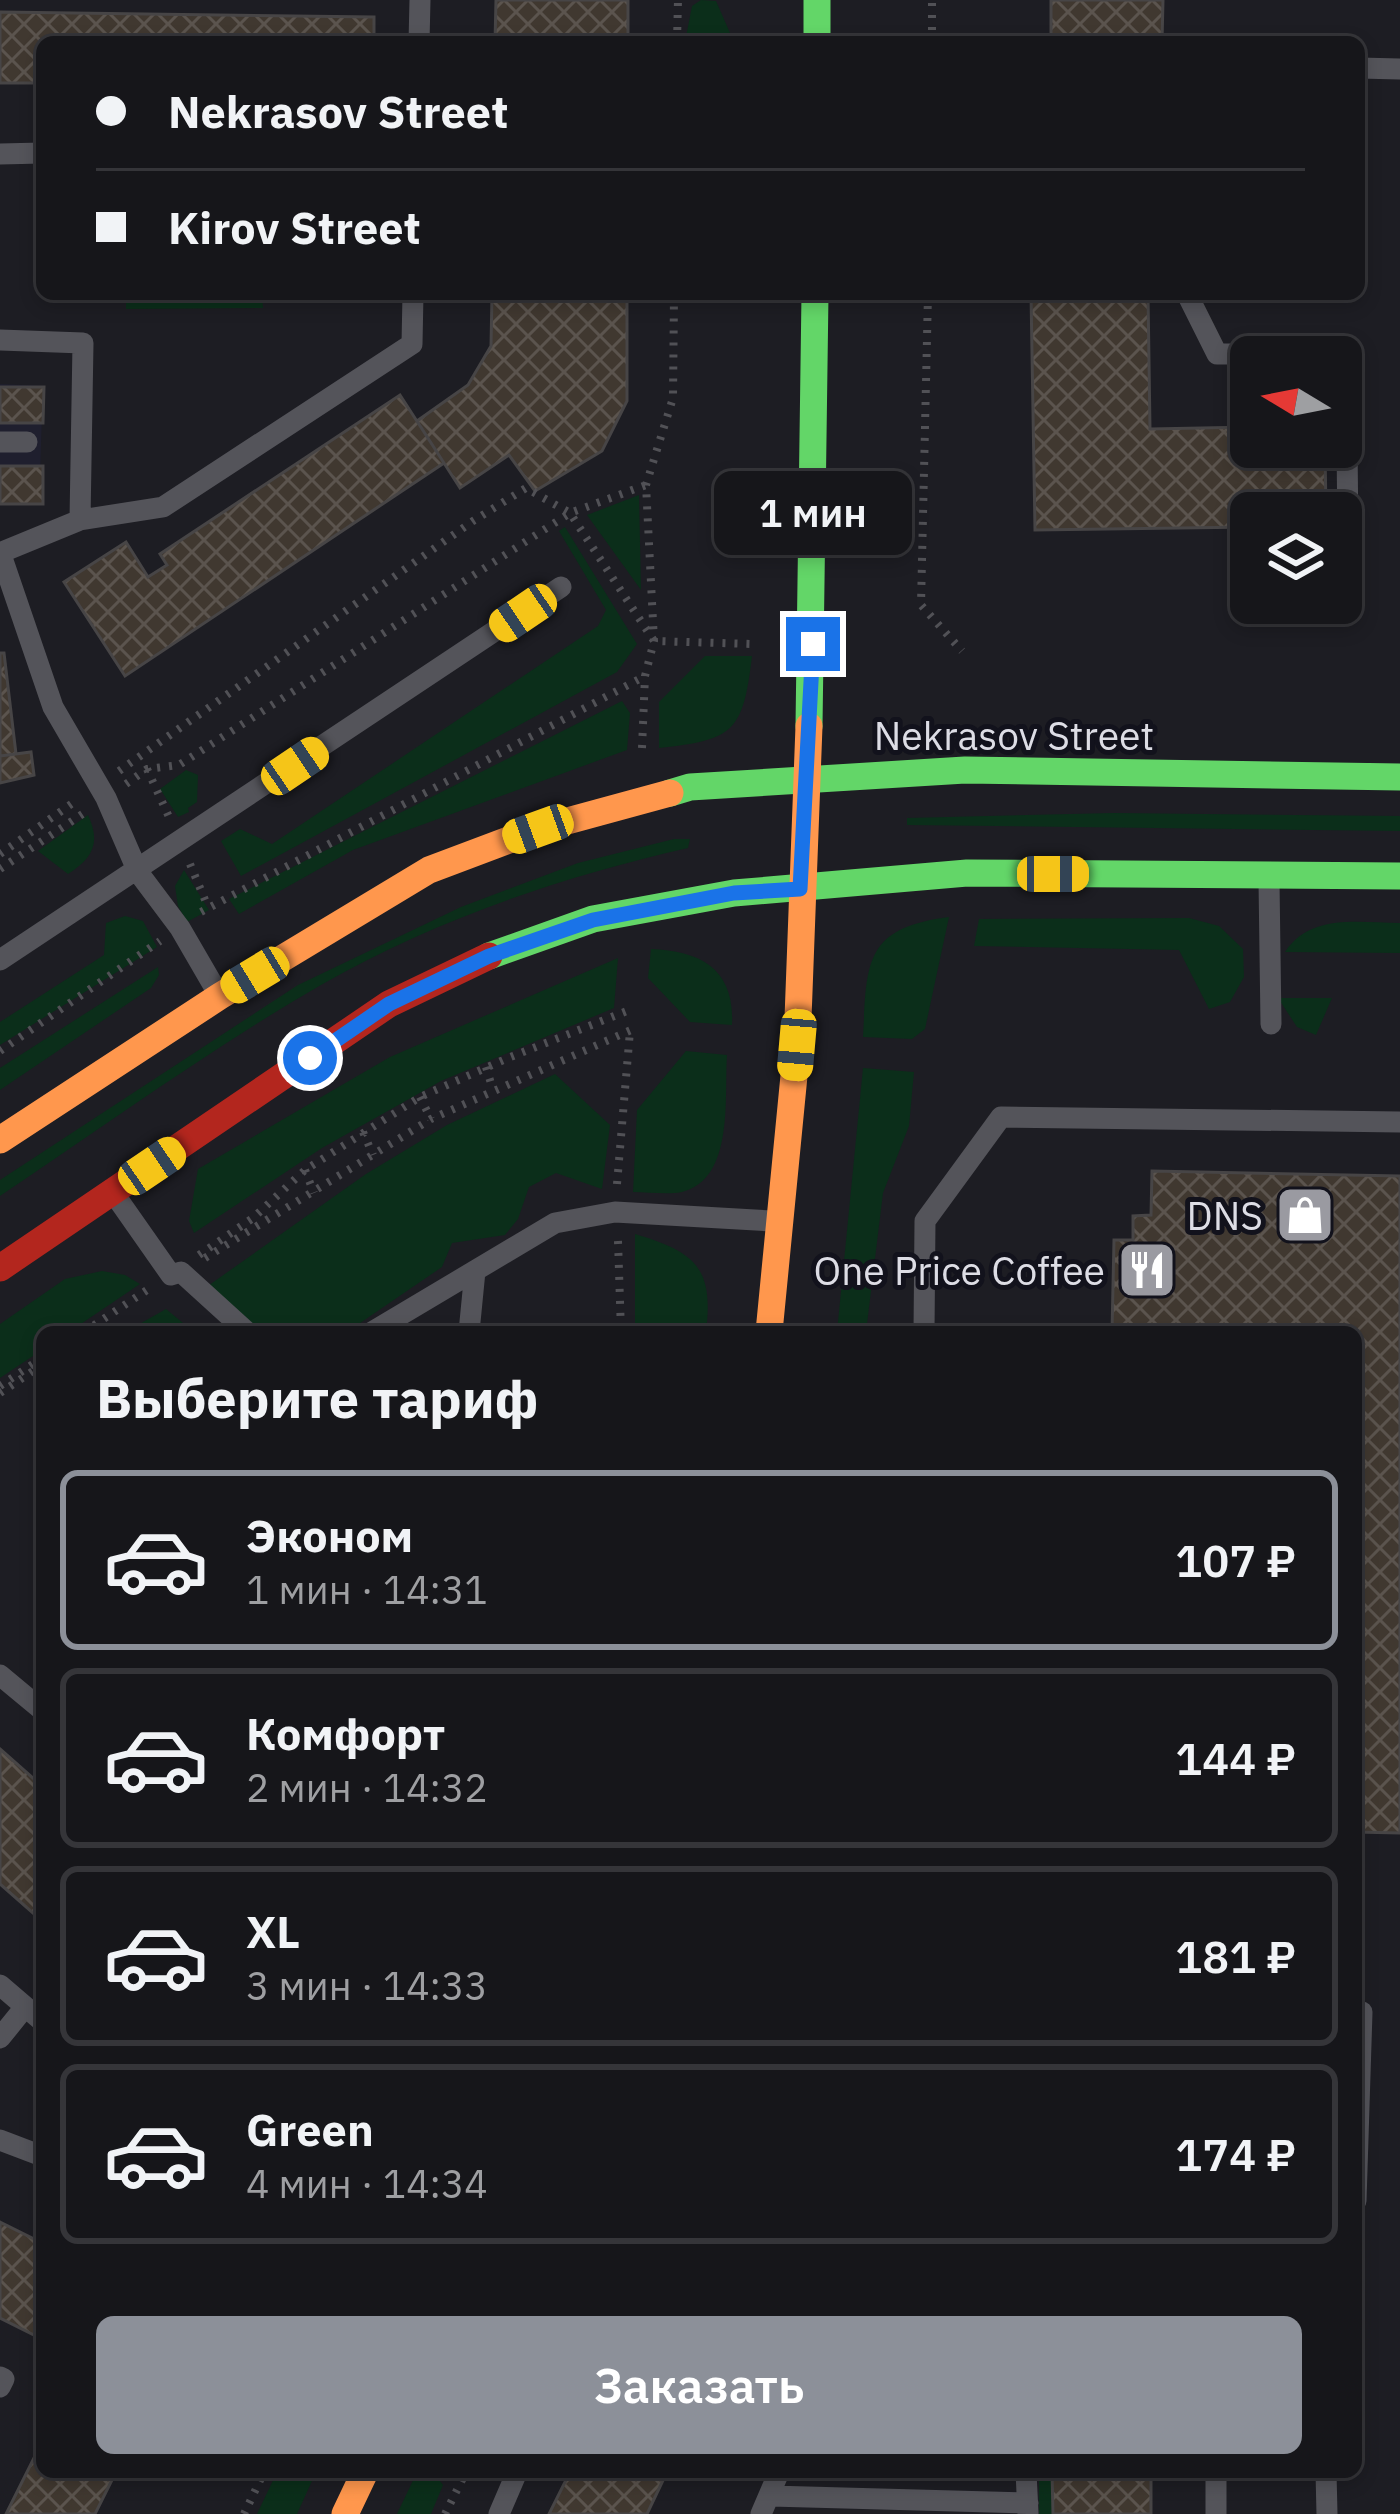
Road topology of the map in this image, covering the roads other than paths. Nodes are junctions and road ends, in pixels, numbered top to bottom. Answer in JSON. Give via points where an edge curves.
{"nodes":[{"id":1,"x":420,"y":0,"type":"edge"},
{"id":2,"x":817,"y":0,"type":"edge"},
{"id":3,"x":419,"y":36,"type":"edge"},
{"id":4,"x":817,"y":36,"type":"edge"},
{"id":5,"x":1365,"y":68,"type":"edge"},
{"id":6,"x":1400,"y":69,"type":"edge"},
{"id":7,"x":36,"y":153,"type":"edge"},
{"id":8,"x":0,"y":154,"type":"edge"},
{"id":9,"x":413,"y":300,"type":"edge"},
{"id":10,"x":815,"y":300,"type":"edge"},
{"id":11,"x":1190,"y":300,"type":"edge"},
{"id":12,"x":0,"y":340,"type":"edge"},
{"id":13,"x":0,"y":442,"type":"edge"},
{"id":14,"x":27,"y":442,"type":"dead end"},
{"id":15,"x":1348,"y":492,"type":"edge"},
{"id":16,"x":80,"y":520,"type":"junction"},
{"id":17,"x":1,"y":552,"type":"edge"},
{"id":18,"x":561,"y":587,"type":"dead end"},
{"id":19,"x":1400,"y":777,"type":"edge"},
{"id":20,"x":806,"y":778,"type":"junction"},
{"id":21,"x":138,"y":872,"type":"junction"},
{"id":22,"x":1269,"y":874,"type":"junction"},
{"id":23,"x":1400,"y":876,"type":"edge"},
{"id":24,"x":800,"y":889,"type":"junction"},
{"id":25,"x":0,"y":961,"type":"edge"},
{"id":26,"x":220,"y":996,"type":"junction"},
{"id":27,"x":1270,"y":1024,"type":"dead end"},
{"id":28,"x":1400,"y":1122,"type":"edge"},
{"id":29,"x":0,"y":1140,"type":"edge"},
{"id":30,"x":113,"y":1193,"type":"junction"},
{"id":31,"x":780,"y":1222,"type":"junction"},
{"id":32,"x":0,"y":1268,"type":"edge"},
{"id":33,"x":475,"y":1270,"type":"junction"},
{"id":34,"x":240,"y":1326,"type":"edge"},
{"id":35,"x":382,"y":1326,"type":"edge"},
{"id":36,"x":470,"y":1326,"type":"edge"},
{"id":37,"x":770,"y":1326,"type":"edge"},
{"id":38,"x":924,"y":1326,"type":"edge"},
{"id":39,"x":0,"y":1675,"type":"edge"},
{"id":40,"x":36,"y":1705,"type":"edge"},
{"id":41,"x":0,"y":1985,"type":"edge"},
{"id":42,"x":1362,"y":2012,"type":"edge"},
{"id":43,"x":34,"y":2014,"type":"edge"},
{"id":44,"x":0,"y":2038,"type":"edge"},
{"id":45,"x":1362,"y":2077,"type":"edge"},
{"id":46,"x":0,"y":2140,"type":"edge"},
{"id":47,"x":36,"y":2154,"type":"edge"},
{"id":48,"x":0,"y":2377,"type":"edge"},
{"id":49,"x":0,"y":2387,"type":"edge"},
{"id":50,"x":362,"y":2478,"type":"edge"},
{"id":51,"x":514,"y":2478,"type":"edge"},
{"id":52,"x":1026,"y":2478,"type":"edge"},
{"id":53,"x":1216,"y":2478,"type":"edge"},
{"id":54,"x":1326,"y":2478,"type":"edge"},
{"id":55,"x":766,"y":2505,"type":"edge"},
{"id":56,"x":1028,"y":2508,"type":"edge"},
{"id":57,"x":345,"y":2514,"type":"edge"},
{"id":58,"x":499,"y":2514,"type":"edge"},
{"id":59,"x":1216,"y":2514,"type":"edge"},
{"id":60,"x":1327,"y":2514,"type":"edge"}],
"edges":[{"from":1,"to":3,"type":"lane"},
{"from":2,"to":4,"type":"main road"},
{"from":5,"to":6,"type":"lane"},
{"from":7,"to":8,"type":"lane"},
{"from":9,"to":16,"type":"lane","via":[[412,344],[164,507]]},
{"from":10,"to":20,"type":"main road"},
{"from":11,"to":15,"type":"lane","via":[[1216,354],[1346,354]]},
{"from":12,"to":16,"type":"lane","via":[[83,343]]},
{"from":13,"to":14,"type":"lane"},
{"from":16,"to":17,"type":"lane"},
{"from":17,"to":21,"type":"lane","via":[[53,706]]},
{"from":18,"to":21,"type":"lane"},
{"from":19,"to":20,"type":"main road","name":"Nekrasov Street","via":[[965,770]]},
{"from":20,"to":24,"type":"main road"},
{"from":20,"to":26,"type":"main road","name":"Nekrasov Street","via":[[690,787],[538,829],[430,870]]},
{"from":21,"to":25,"type":"lane"},
{"from":21,"to":26,"type":"lane"},
{"from":22,"to":23,"type":"main road"},
{"from":22,"to":24,"type":"main road","via":[[967,873]]},
{"from":22,"to":27,"type":"lane"},
{"from":24,"to":30,"type":"main road","via":[[637,908],[489,956],[389,1004]]},
{"from":24,"to":31,"type":"main road","via":[[797,1045]]},
{"from":26,"to":29,"type":"main road","name":"Nekrasov Street"},
{"from":28,"to":38,"type":"lane","via":[[1001,1117],[925,1221]]},
{"from":30,"to":32,"type":"main road"},
{"from":30,"to":34,"type":"lane","via":[[176,1273]]},
{"from":31,"to":33,"type":"lane","via":[[615,1212],[555,1223]]},
{"from":31,"to":37,"type":"main road"},
{"from":33,"to":35,"type":"lane"},
{"from":33,"to":36,"type":"lane"},
{"from":39,"to":40,"type":"lane"},
{"from":41,"to":43,"type":"lane"},
{"from":42,"to":45,"type":"lane"},
{"from":43,"to":44,"type":"lane"},
{"from":46,"to":47,"type":"lane"},
{"from":48,"to":49,"type":"lane"},
{"from":50,"to":57,"type":"main road"},
{"from":51,"to":58,"type":"lane"},
{"from":52,"to":56,"type":"lane"},
{"from":53,"to":59,"type":"lane"},
{"from":54,"to":60,"type":"lane"},
{"from":55,"to":56,"type":"lane"}]}
